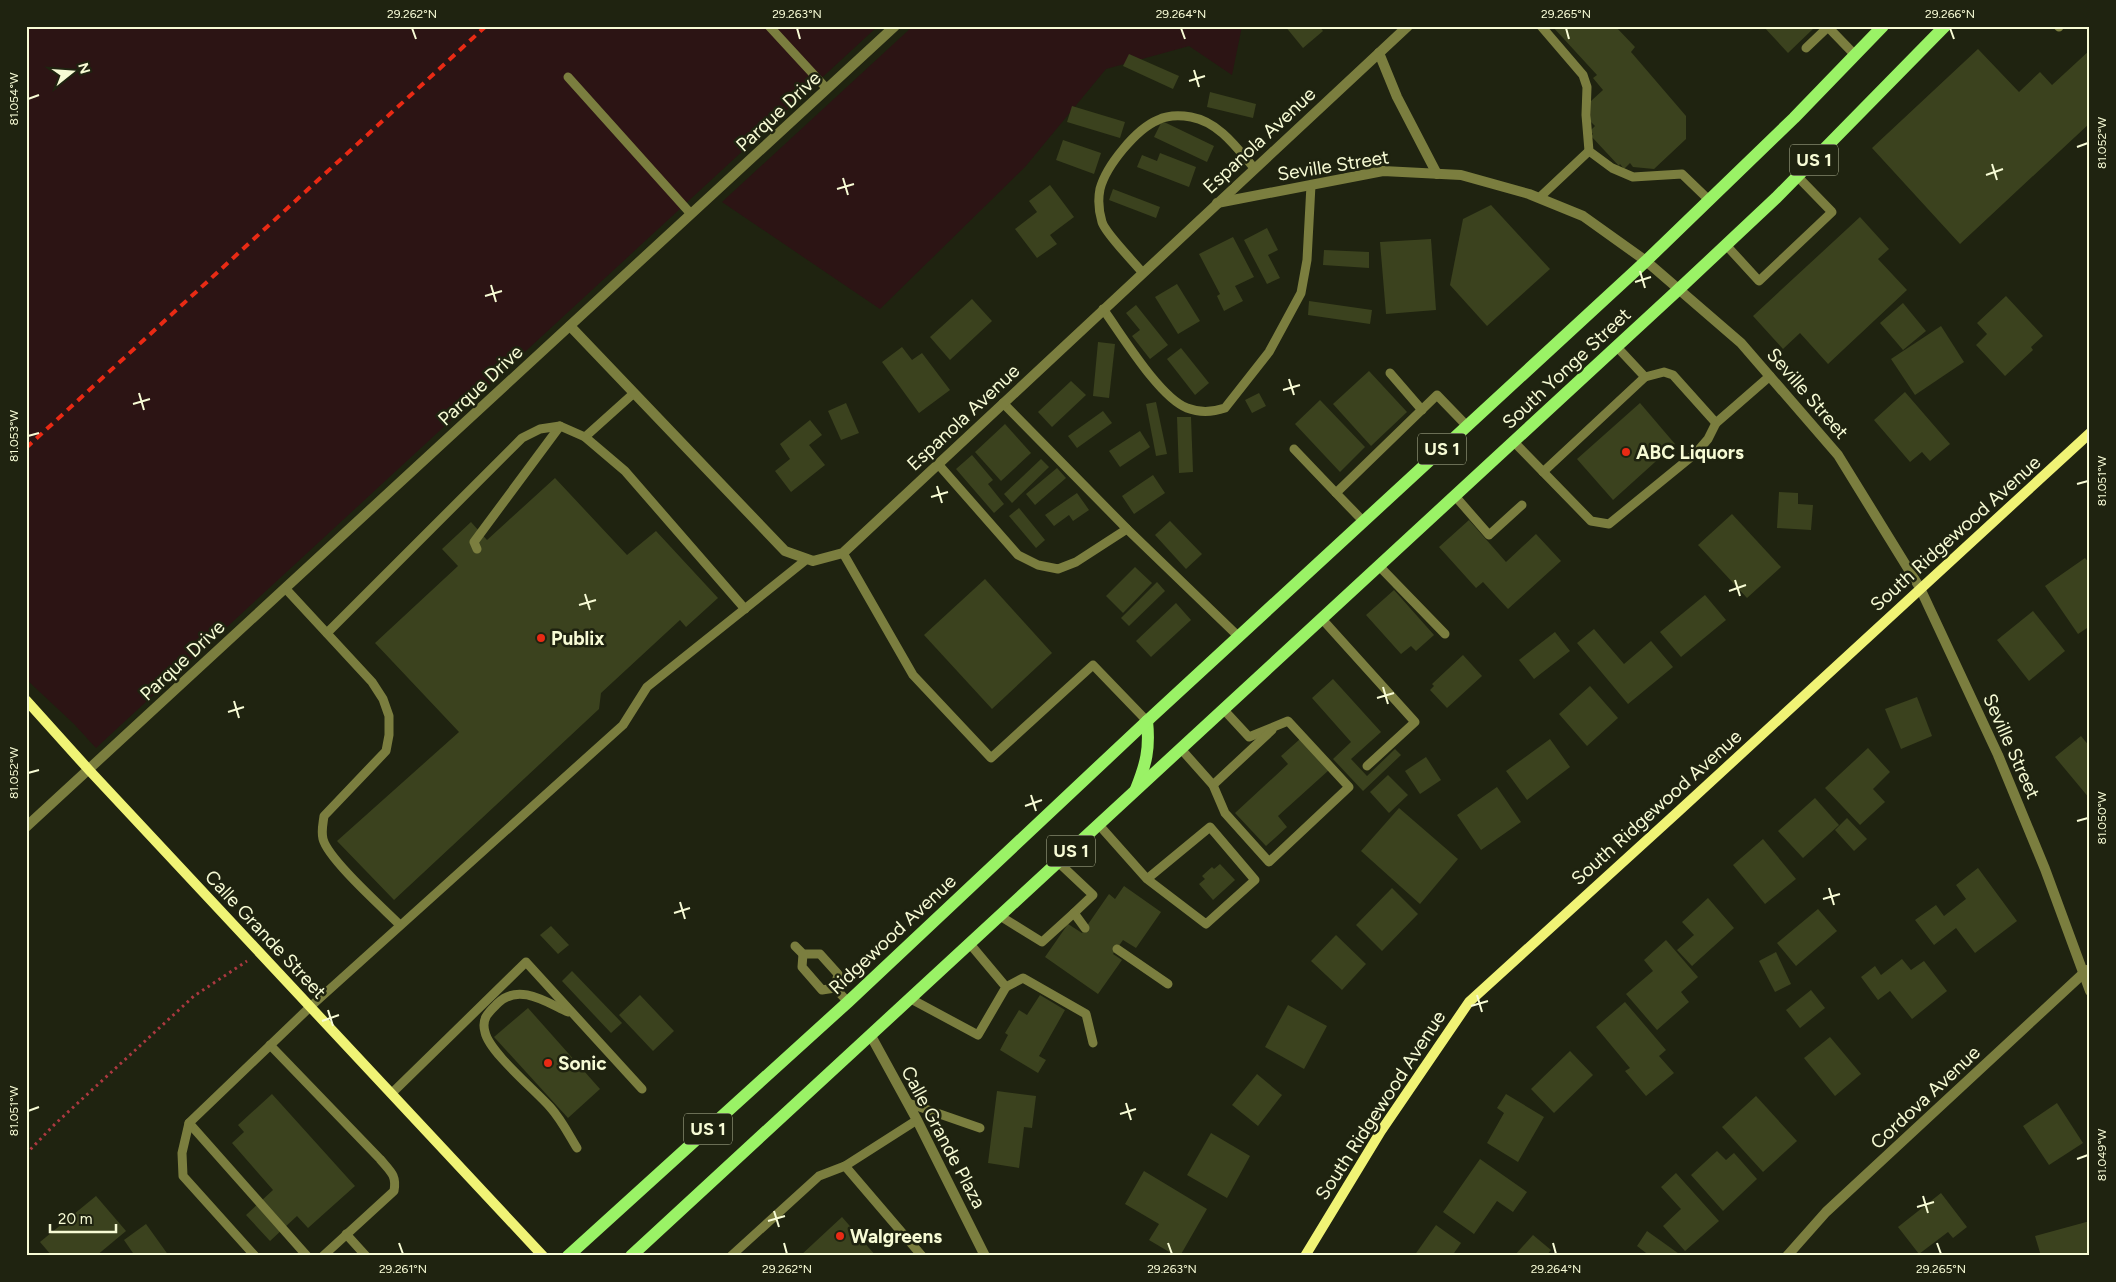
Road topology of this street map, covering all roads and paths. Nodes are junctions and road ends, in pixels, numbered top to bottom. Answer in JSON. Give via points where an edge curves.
{"nodes":[{"id":1,"x":769,"y":26,"type":"edge"},
{"id":2,"x":895,"y":26,"type":"edge"},
{"id":3,"x":1408,"y":26,"type":"edge"},
{"id":4,"x":1541,"y":26,"type":"edge"},
{"id":5,"x":1883,"y":26,"type":"edge"},
{"id":6,"x":1945,"y":26,"type":"edge"},
{"id":7,"x":1828,"y":27,"type":"edge"},
{"id":8,"x":1806,"y":48,"type":"dead end"},
{"id":9,"x":1379,"y":53,"type":"junction"},
{"id":10,"x":1855,"y":55,"type":"junction"},
{"id":11,"x":568,"y":77,"type":"dead end"},
{"id":12,"x":827,"y":89,"type":"junction"},
{"id":13,"x":1589,"y":151,"type":"junction"},
{"id":14,"x":1254,"y":168,"type":"junction"},
{"id":15,"x":1437,"y":174,"type":"junction"},
{"id":16,"x":1797,"y":176,"type":"junction"},
{"id":17,"x":1311,"y":185,"type":"junction"},
{"id":18,"x":1539,"y":198,"type":"junction"},
{"id":19,"x":1709,"y":200,"type":"junction"},
{"id":20,"x":1217,"y":203,"type":"junction"},
{"id":21,"x":691,"y":214,"type":"junction"},
{"id":22,"x":1726,"y":245,"type":"junction"},
{"id":23,"x":1646,"y":260,"type":"junction"},
{"id":24,"x":1142,"y":272,"type":"junction"},
{"id":25,"x":1679,"y":289,"type":"junction"},
{"id":26,"x":1103,"y":309,"type":"junction"},
{"id":27,"x":570,"y":326,"type":"junction"},
{"id":28,"x":1617,"y":347,"type":"junction"},
{"id":29,"x":1390,"y":374,"type":"dead end"},
{"id":30,"x":1770,"y":376,"type":"junction"},
{"id":31,"x":1645,"y":377,"type":"junction"},
{"id":32,"x":634,"y":392,"type":"junction"},
{"id":33,"x":1003,"y":403,"type":"junction"},
{"id":34,"x":1422,"y":410,"type":"junction"},
{"id":35,"x":1716,"y":423,"type":"junction"},
{"id":36,"x":560,"y":426,"type":"junction"},
{"id":37,"x":1467,"y":426,"type":"junction"},
{"id":38,"x":2090,"y":433,"type":"edge"},
{"id":39,"x":585,"y":437,"type":"junction"},
{"id":40,"x":1514,"y":442,"type":"junction"},
{"id":41,"x":1294,"y":448,"type":"dead end"},
{"id":42,"x":938,"y":464,"type":"junction"},
{"id":43,"x":1543,"y":472,"type":"junction"},
{"id":44,"x":1336,"y":493,"type":"junction"},
{"id":45,"x":1455,"y":496,"type":"junction"},
{"id":46,"x":1522,"y":504,"type":"dead end"},
{"id":47,"x":1364,"y":522,"type":"junction"},
{"id":48,"x":1127,"y":530,"type":"junction"},
{"id":49,"x":477,"y":549,"type":"dead end"},
{"id":50,"x":843,"y":552,"type":"junction"},
{"id":51,"x":807,"y":559,"type":"junction"},
{"id":52,"x":1379,"y":566,"type":"junction"},
{"id":53,"x":285,"y":588,"type":"junction"},
{"id":54,"x":1920,"y":588,"type":"junction"},
{"id":55,"x":745,"y":609,"type":"junction"},
{"id":56,"x":1322,"y":619,"type":"junction"},
{"id":57,"x":327,"y":633,"type":"junction"},
{"id":58,"x":1445,"y":634,"type":"dead end"},
{"id":59,"x":1239,"y":637,"type":"junction"},
{"id":60,"x":26,"y":700,"type":"edge"},
{"id":61,"x":1224,"y":710,"type":"junction"},
{"id":62,"x":1147,"y":721,"type":"junction"},
{"id":63,"x":1278,"y":725,"type":"junction"},
{"id":64,"x":1181,"y":749,"type":"junction"},
{"id":65,"x":1367,"y":766,"type":"dead end"},
{"id":66,"x":89,"y":770,"type":"junction"},
{"id":67,"x":1213,"y":785,"type":"junction"},
{"id":68,"x":1136,"y":791,"type":"junction"},
{"id":69,"x":1099,"y":825,"type":"junction"},
{"id":70,"x":26,"y":827,"type":"edge"},
{"id":71,"x":1058,"y":862,"type":"junction"},
{"id":72,"x":1147,"y":879,"type":"junction"},
{"id":73,"x":1074,"y":913,"type":"junction"},
{"id":74,"x":1000,"y":916,"type":"junction"},
{"id":75,"x":400,"y":925,"type":"junction"},
{"id":76,"x":1085,"y":928,"type":"dead end"},
{"id":77,"x":970,"y":944,"type":"junction"},
{"id":78,"x":795,"y":946,"type":"dead end"},
{"id":79,"x":1117,"y":949,"type":"dead end"},
{"id":80,"x":260,"y":952,"type":"junction"},
{"id":81,"x":803,"y":954,"type":"junction"},
{"id":82,"x":2087,"y":971,"type":"edge"},
{"id":83,"x":1168,"y":984,"type":"dead end"},
{"id":84,"x":1006,"y":987,"type":"junction"},
{"id":85,"x":835,"y":988,"type":"junction"},
{"id":86,"x":2090,"y":991,"type":"edge"},
{"id":87,"x":911,"y":999,"type":"junction"},
{"id":88,"x":848,"y":1002,"type":"junction"},
{"id":89,"x":310,"y":1007,"type":"junction"},
{"id":90,"x":573,"y":1014,"type":"junction"},
{"id":91,"x":871,"y":1036,"type":"junction"},
{"id":92,"x":1092,"y":1043,"type":"dead end"},
{"id":93,"x":270,"y":1045,"type":"junction"},
{"id":94,"x":642,"y":1089,"type":"dead end"},
{"id":95,"x":392,"y":1093,"type":"junction"},
{"id":96,"x":908,"y":1104,"type":"junction"},
{"id":97,"x":917,"y":1120,"type":"junction"},
{"id":98,"x":189,"y":1123,"type":"junction"},
{"id":99,"x":980,"y":1128,"type":"dead end"},
{"id":100,"x":578,"y":1148,"type":"dead end"},
{"id":101,"x":26,"y":1154,"type":"edge"},
{"id":102,"x":845,"y":1166,"type":"junction"},
{"id":103,"x":346,"y":1234,"type":"junction"},
{"id":104,"x":255,"y":1256,"type":"edge"},
{"id":105,"x":307,"y":1256,"type":"edge"},
{"id":106,"x":323,"y":1256,"type":"edge"},
{"id":107,"x":366,"y":1256,"type":"edge"},
{"id":108,"x":544,"y":1256,"type":"edge"},
{"id":109,"x":568,"y":1256,"type":"edge"},
{"id":110,"x":631,"y":1256,"type":"edge"},
{"id":111,"x":731,"y":1256,"type":"edge"},
{"id":112,"x":922,"y":1256,"type":"edge"},
{"id":113,"x":986,"y":1256,"type":"edge"},
{"id":114,"x":1305,"y":1256,"type":"edge"},
{"id":115,"x":1788,"y":1256,"type":"edge"}],
"edges":[{"from":1,"to":12,"type":"lane"},
{"from":2,"to":12,"type":"street","name":"Parque Drive"},
{"from":3,"to":9,"type":"street","name":"Espanola Avenue"},
{"from":4,"to":13,"type":"lane","via":[[1583,75],[1587,88]]},
{"from":5,"to":10,"type":"main road","name":"South Yonge Street","number":"US 1"},
{"from":6,"to":16,"type":"main road","name":"South Yonge Street","number":"US 1"},
{"from":7,"to":8,"type":"lane"},
{"from":7,"to":10,"type":"lane"},
{"from":9,"to":14,"type":"street","name":"Espanola Avenue"},
{"from":9,"to":15,"type":"street","via":[[1397,97]]},
{"from":10,"to":19,"type":"main road","name":"South Yonge Street","number":"US 1"},
{"from":11,"to":21,"type":"lane"},
{"from":12,"to":21,"type":"street","name":"Parque Drive"},
{"from":13,"to":18,"type":"lane"},
{"from":13,"to":19,"type":"lane","via":[[1612,168],[1633,177],[1682,174]]},
{"from":14,"to":20,"type":"street","name":"Espanola Avenue"},
{"from":14,"to":24,"type":"lane","via":[[1232,141],[1210,123],[1192,117],[1175,115],[1157,120],[1136,136],[1108,169],[1100,189],[1099,207],[1102,225]]},
{"from":15,"to":17,"type":"street","name":"Seville Street","via":[[1383,171]]},
{"from":15,"to":18,"type":"street","name":"Seville Street","via":[[1461,175]]},
{"from":16,"to":22,"type":"main road","name":"South Yonge Street","number":"US 1"},
{"from":16,"to":22,"type":"lane","via":[[1832,212],[1759,281]]},
{"from":17,"to":20,"type":"street","name":"Seville Street"},
{"from":17,"to":26,"type":"lane","via":[[1307,260],[1301,293],[1269,352],[1225,408],[1201,412],[1171,399]]},
{"from":18,"to":23,"type":"street","name":"Seville Street","via":[[1583,216]]},
{"from":19,"to":23,"type":"main road","name":"South Yonge Street","number":"US 1"},
{"from":20,"to":24,"type":"street","name":"Espanola Avenue"},
{"from":21,"to":27,"type":"street","name":"Parque Drive"},
{"from":22,"to":25,"type":"main road","name":"South Yonge Street","number":"US 1"},
{"from":23,"to":25,"type":"street","name":"Seville Street"},
{"from":23,"to":37,"type":"main road","name":"South Yonge Street","number":"US 1"},
{"from":24,"to":26,"type":"street","name":"Espanola Avenue"},
{"from":25,"to":28,"type":"main road","name":"South Yonge Street","number":"US 1"},
{"from":25,"to":30,"type":"street","name":"Seville Street","via":[[1742,343]]},
{"from":26,"to":33,"type":"street","name":"Espanola Avenue"},
{"from":27,"to":32,"type":"street","name":"Espanola Avenue"},
{"from":27,"to":53,"type":"street","name":"Parque Drive"},
{"from":28,"to":31,"type":"lane"},
{"from":28,"to":40,"type":"main road","name":"South Yonge Street","number":"US 1"},
{"from":29,"to":34,"type":"lane"},
{"from":30,"to":35,"type":"lane"},
{"from":30,"to":54,"type":"street","name":"Seville Street","via":[[1838,455]]},
{"from":31,"to":35,"type":"lane","via":[[1664,372],[1673,375]]},
{"from":31,"to":43,"type":"lane"},
{"from":32,"to":39,"type":"lane"},
{"from":32,"to":51,"type":"street","name":"Espanola Avenue","via":[[785,551]]},
{"from":33,"to":42,"type":"street","name":"Espanola Avenue"},
{"from":33,"to":48,"type":"lane"},
{"from":34,"to":37,"type":"lane","via":[[1438,395]]},
{"from":34,"to":44,"type":"lane"},
{"from":35,"to":43,"type":"lane","via":[[1696,453],[1609,524],[1590,521]]},
{"from":36,"to":39,"type":"lane"},
{"from":36,"to":49,"type":"lane","via":[[474,542]]},
{"from":36,"to":57,"type":"lane","via":[[540,429],[522,438]]},
{"from":37,"to":47,"type":"main road","name":"South Yonge Street","number":"US 1"},
{"from":38,"to":54,"type":"street","name":"South Ridgewood Avenue"},
{"from":39,"to":55,"type":"lane","via":[[625,471]]},
{"from":40,"to":43,"type":"lane"},
{"from":40,"to":45,"type":"main road","name":"South Yonge Street","number":"US 1"},
{"from":41,"to":44,"type":"lane"},
{"from":42,"to":48,"type":"lane","via":[[1018,555],[1038,565],[1058,569],[1076,562]]},
{"from":42,"to":50,"type":"street","name":"Espanola Avenue"},
{"from":44,"to":47,"type":"lane"},
{"from":45,"to":46,"type":"lane","via":[[1489,535]]},
{"from":45,"to":52,"type":"main road","name":"South Yonge Street","number":"US 1"},
{"from":47,"to":59,"type":"main road","name":"South Yonge Street","number":"US 1"},
{"from":48,"to":59,"type":"lane"},
{"from":50,"to":51,"type":"street","name":"Espanola Avenue","via":[[813,562]]},
{"from":50,"to":62,"type":"lane","via":[[913,675],[991,758],[1093,665]]},
{"from":51,"to":55,"type":"lane"},
{"from":52,"to":56,"type":"main road","name":"South Yonge Street","number":"US 1"},
{"from":52,"to":58,"type":"lane"},
{"from":53,"to":57,"type":"lane"},
{"from":53,"to":66,"type":"street","name":"Parque Drive"},
{"from":54,"to":82,"type":"street","name":"Seville Street","via":[[1998,755]]},
{"from":54,"to":114,"type":"street","name":"South Ridgewood Avenue","via":[[1469,1002],[1381,1132]]},
{"from":55,"to":75,"type":"lane","via":[[647,687],[623,725]]},
{"from":56,"to":61,"type":"main road","name":"South Yonge Street","number":"US 1"},
{"from":56,"to":65,"type":"lane","via":[[1415,722]]},
{"from":57,"to":75,"type":"lane","via":[[384,699],[389,716],[389,735],[386,751],[324,816],[323,840],[331,855]]},
{"from":59,"to":62,"type":"main road","name":"Ridgewood Avenue","number":"US 1"},
{"from":60,"to":66,"type":"street","name":"Calle Grande Street"},
{"from":61,"to":63,"type":"lane","via":[[1249,737]]},
{"from":61,"to":64,"type":"main road","number":"US 1"},
{"from":62,"to":68,"type":"main road","via":[[1147,761]]},
{"from":62,"to":88,"type":"main road","name":"Ridgewood Avenue","number":"US 1"},
{"from":63,"to":67,"type":"lane"},
{"from":63,"to":67,"type":"lane","via":[[1288,720],[1349,787],[1269,862],[1225,813]]},
{"from":64,"to":67,"type":"lane"},
{"from":64,"to":68,"type":"main road","number":"US 1"},
{"from":66,"to":70,"type":"street","name":"Parque Drive"},
{"from":66,"to":80,"type":"street","name":"Calle Grande Street"},
{"from":68,"to":69,"type":"main road","number":"US 1"},
{"from":69,"to":71,"type":"main road","number":"US 1"},
{"from":69,"to":72,"type":"lane"},
{"from":71,"to":73,"type":"lane","via":[[1093,895]]},
{"from":71,"to":74,"type":"main road","number":"US 1"},
{"from":72,"to":72,"type":"lane","via":[[1210,827],[1255,880],[1206,924]]},
{"from":73,"to":74,"type":"lane","via":[[1042,942]]},
{"from":73,"to":76,"type":"lane"},
{"from":74,"to":77,"type":"main road","number":"US 1"},
{"from":75,"to":89,"type":"lane"},
{"from":77,"to":84,"type":"lane"},
{"from":77,"to":87,"type":"main road","number":"US 1"},
{"from":78,"to":81,"type":"lane"},
{"from":79,"to":83,"type":"lane"},
{"from":80,"to":89,"type":"street","name":"Calle Grande Street"},
{"from":80,"to":101,"type":"path","via":[[194,996]]},
{"from":81,"to":85,"type":"lane","via":[[802,967],[822,990]]},
{"from":81,"to":85,"type":"lane","via":[[820,954],[826,960],[838,974]]},
{"from":82,"to":86,"type":"street","name":"Seville Street"},
{"from":82,"to":115,"type":"street","name":"Cordova Avenue","via":[[1826,1212]]},
{"from":84,"to":87,"type":"lane","via":[[978,1034]]},
{"from":84,"to":92,"type":"lane","via":[[1023,978],[1086,1014]]},
{"from":85,"to":88,"type":"lane"},
{"from":87,"to":91,"type":"main road","number":"US 1"},
{"from":88,"to":109,"type":"main road","name":"Ridgewood Avenue","number":"US 1"},
{"from":89,"to":93,"type":"lane"},
{"from":89,"to":95,"type":"street","name":"Calle Grande Street"},
{"from":90,"to":94,"type":"lane"},
{"from":90,"to":95,"type":"lane","via":[[526,962]]},
{"from":90,"to":100,"type":"lane","via":[[522,993],[503,998],[486,1014],[484,1023],[485,1034],[493,1047],[551,1108]]},
{"from":91,"to":96,"type":"street","name":"Calle Grande Plaza"},
{"from":91,"to":110,"type":"main road","number":"US 1"},
{"from":93,"to":98,"type":"lane"},
{"from":93,"to":103,"type":"lane","via":[[392,1173],[396,1181],[394,1191]]},
{"from":95,"to":108,"type":"street","name":"Calle Grande Street"},
{"from":96,"to":97,"type":"street","name":"Calle Grande Plaza"},
{"from":96,"to":99,"type":"lane"},
{"from":97,"to":102,"type":"lane"},
{"from":97,"to":113,"type":"street","name":"Calle Grande Plaza"},
{"from":98,"to":104,"type":"lane","via":[[182,1153],[183,1176]]},
{"from":98,"to":105,"type":"lane"},
{"from":102,"to":111,"type":"lane","via":[[819,1176]]},
{"from":102,"to":112,"type":"lane"},
{"from":103,"to":106,"type":"lane"},
{"from":103,"to":107,"type":"lane"}]}
